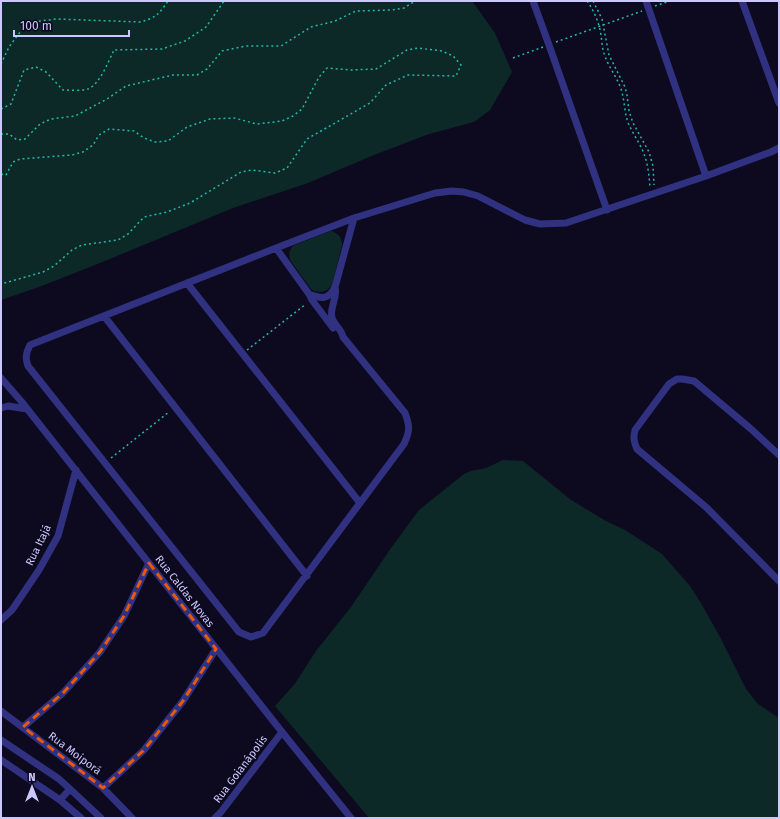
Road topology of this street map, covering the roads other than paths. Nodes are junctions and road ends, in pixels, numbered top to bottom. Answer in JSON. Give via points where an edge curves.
{"nodes":[{"id":1,"x":533,"y":1,"type":"edge"},
{"id":2,"x":646,"y":1,"type":"edge"},
{"id":3,"x":742,"y":1,"type":"edge"},
{"id":4,"x":779,"y":103,"type":"edge"},
{"id":5,"x":779,"y":148,"type":"edge"},
{"id":6,"x":706,"y":176,"type":"junction"},
{"id":7,"x":608,"y":210,"type":"junction"},
{"id":8,"x":354,"y":218,"type":"junction"},
{"id":9,"x":276,"y":248,"type":"junction"},
{"id":10,"x":187,"y":283,"type":"junction"},
{"id":11,"x":335,"y":288,"type":"junction"},
{"id":12,"x":311,"y":297,"type":"junction"},
{"id":13,"x":104,"y":316,"type":"junction"},
{"id":14,"x":343,"y":337,"type":"junction"},
{"id":15,"x":1,"y":378,"type":"edge"},
{"id":16,"x":1,"y":408,"type":"edge"},
{"id":17,"x":28,"y":409,"type":"junction"},
{"id":18,"x":779,"y":455,"type":"edge"},
{"id":19,"x":76,"y":470,"type":"junction"},
{"id":20,"x":360,"y":503,"type":"junction"},
{"id":21,"x":149,"y":563,"type":"junction"},
{"id":22,"x":307,"y":576,"type":"junction"},
{"id":23,"x":779,"y":581,"type":"edge"},
{"id":24,"x":1,"y":620,"type":"edge"},
{"id":25,"x":216,"y":649,"type":"junction"},
{"id":26,"x":1,"y":711,"type":"edge"},
{"id":27,"x":23,"y":727,"type":"junction"},
{"id":28,"x":282,"y":732,"type":"junction"},
{"id":29,"x":1,"y":740,"type":"edge"},
{"id":30,"x":1,"y":760,"type":"edge"},
{"id":31,"x":70,"y":788,"type":"junction"},
{"id":32,"x":103,"y":788,"type":"junction"},
{"id":33,"x":60,"y":800,"type":"junction"},
{"id":34,"x":223,"y":815,"type":"edge"},
{"id":35,"x":81,"y":818,"type":"edge"},
{"id":36,"x":101,"y":818,"type":"edge"},
{"id":37,"x":132,"y":818,"type":"edge"},
{"id":38,"x":215,"y":818,"type":"edge"},
{"id":39,"x":351,"y":818,"type":"edge"}],
"edges":[{"from":1,"to":7,"type":"street"},
{"from":2,"to":6,"type":"street"},
{"from":3,"to":4,"type":"street"},
{"from":5,"to":6,"type":"street"},
{"from":6,"to":7,"type":"street"},
{"from":7,"to":8,"type":"street","via":[[566,223],[540,224],[525,220],[478,196],[452,191],[434,193]]},
{"from":8,"to":9,"type":"street"},
{"from":8,"to":11,"type":"street"},
{"from":9,"to":10,"type":"street"},
{"from":9,"to":12,"type":"street"},
{"from":10,"to":13,"type":"street"},
{"from":10,"to":20,"type":"street"},
{"from":11,"to":12,"type":"street","via":[[327,297]]},
{"from":11,"to":14,"type":"street","via":[[337,293],[332,316]]},
{"from":12,"to":14,"type":"street"},
{"from":13,"to":22,"type":"street"},
{"from":13,"to":22,"type":"street","via":[[30,345],[26,352],[28,366],[239,632],[251,636],[263,633]]},
{"from":14,"to":20,"type":"street","via":[[405,413],[409,424],[409,435],[404,444]]},
{"from":15,"to":17,"type":"street","name":"Rua Caldas Novas"},
{"from":16,"to":17,"type":"street","via":[[8,406]]},
{"from":17,"to":19,"type":"street","name":"Rua Caldas Novas"},
{"from":18,"to":23,"type":"street","via":[[752,429],[694,382],[682,379],[670,384],[635,430],[634,440],[637,449],[707,508]]},
{"from":19,"to":21,"type":"street","name":"Rua Caldas Novas"},
{"from":19,"to":24,"type":"street","name":"Rua Itajá","via":[[58,536],[12,610]]},
{"from":20,"to":22,"type":"street"},
{"from":21,"to":25,"type":"street","name":"Rua Caldas Novas"},
{"from":21,"to":27,"type":"street","via":[[124,616],[100,652],[63,693]]},
{"from":25,"to":28,"type":"street","name":"Rua Caldas Novas"},
{"from":25,"to":32,"type":"street","via":[[183,701],[149,744]]},
{"from":26,"to":27,"type":"street","name":"Rua Moiporá"},
{"from":27,"to":32,"type":"street","name":"Rua Moiporá"},
{"from":28,"to":34,"type":"street","name":"Rua Goianápolis"},
{"from":28,"to":39,"type":"street","name":"Rua Caldas Novas"},
{"from":29,"to":31,"type":"street"},
{"from":30,"to":33,"type":"street"},
{"from":31,"to":33,"type":"street"},
{"from":31,"to":36,"type":"street"},
{"from":32,"to":37,"type":"street","name":"Rua Moiporá"},
{"from":33,"to":35,"type":"street"},
{"from":34,"to":38,"type":"street","name":"Rua Goianápolis"}]}
